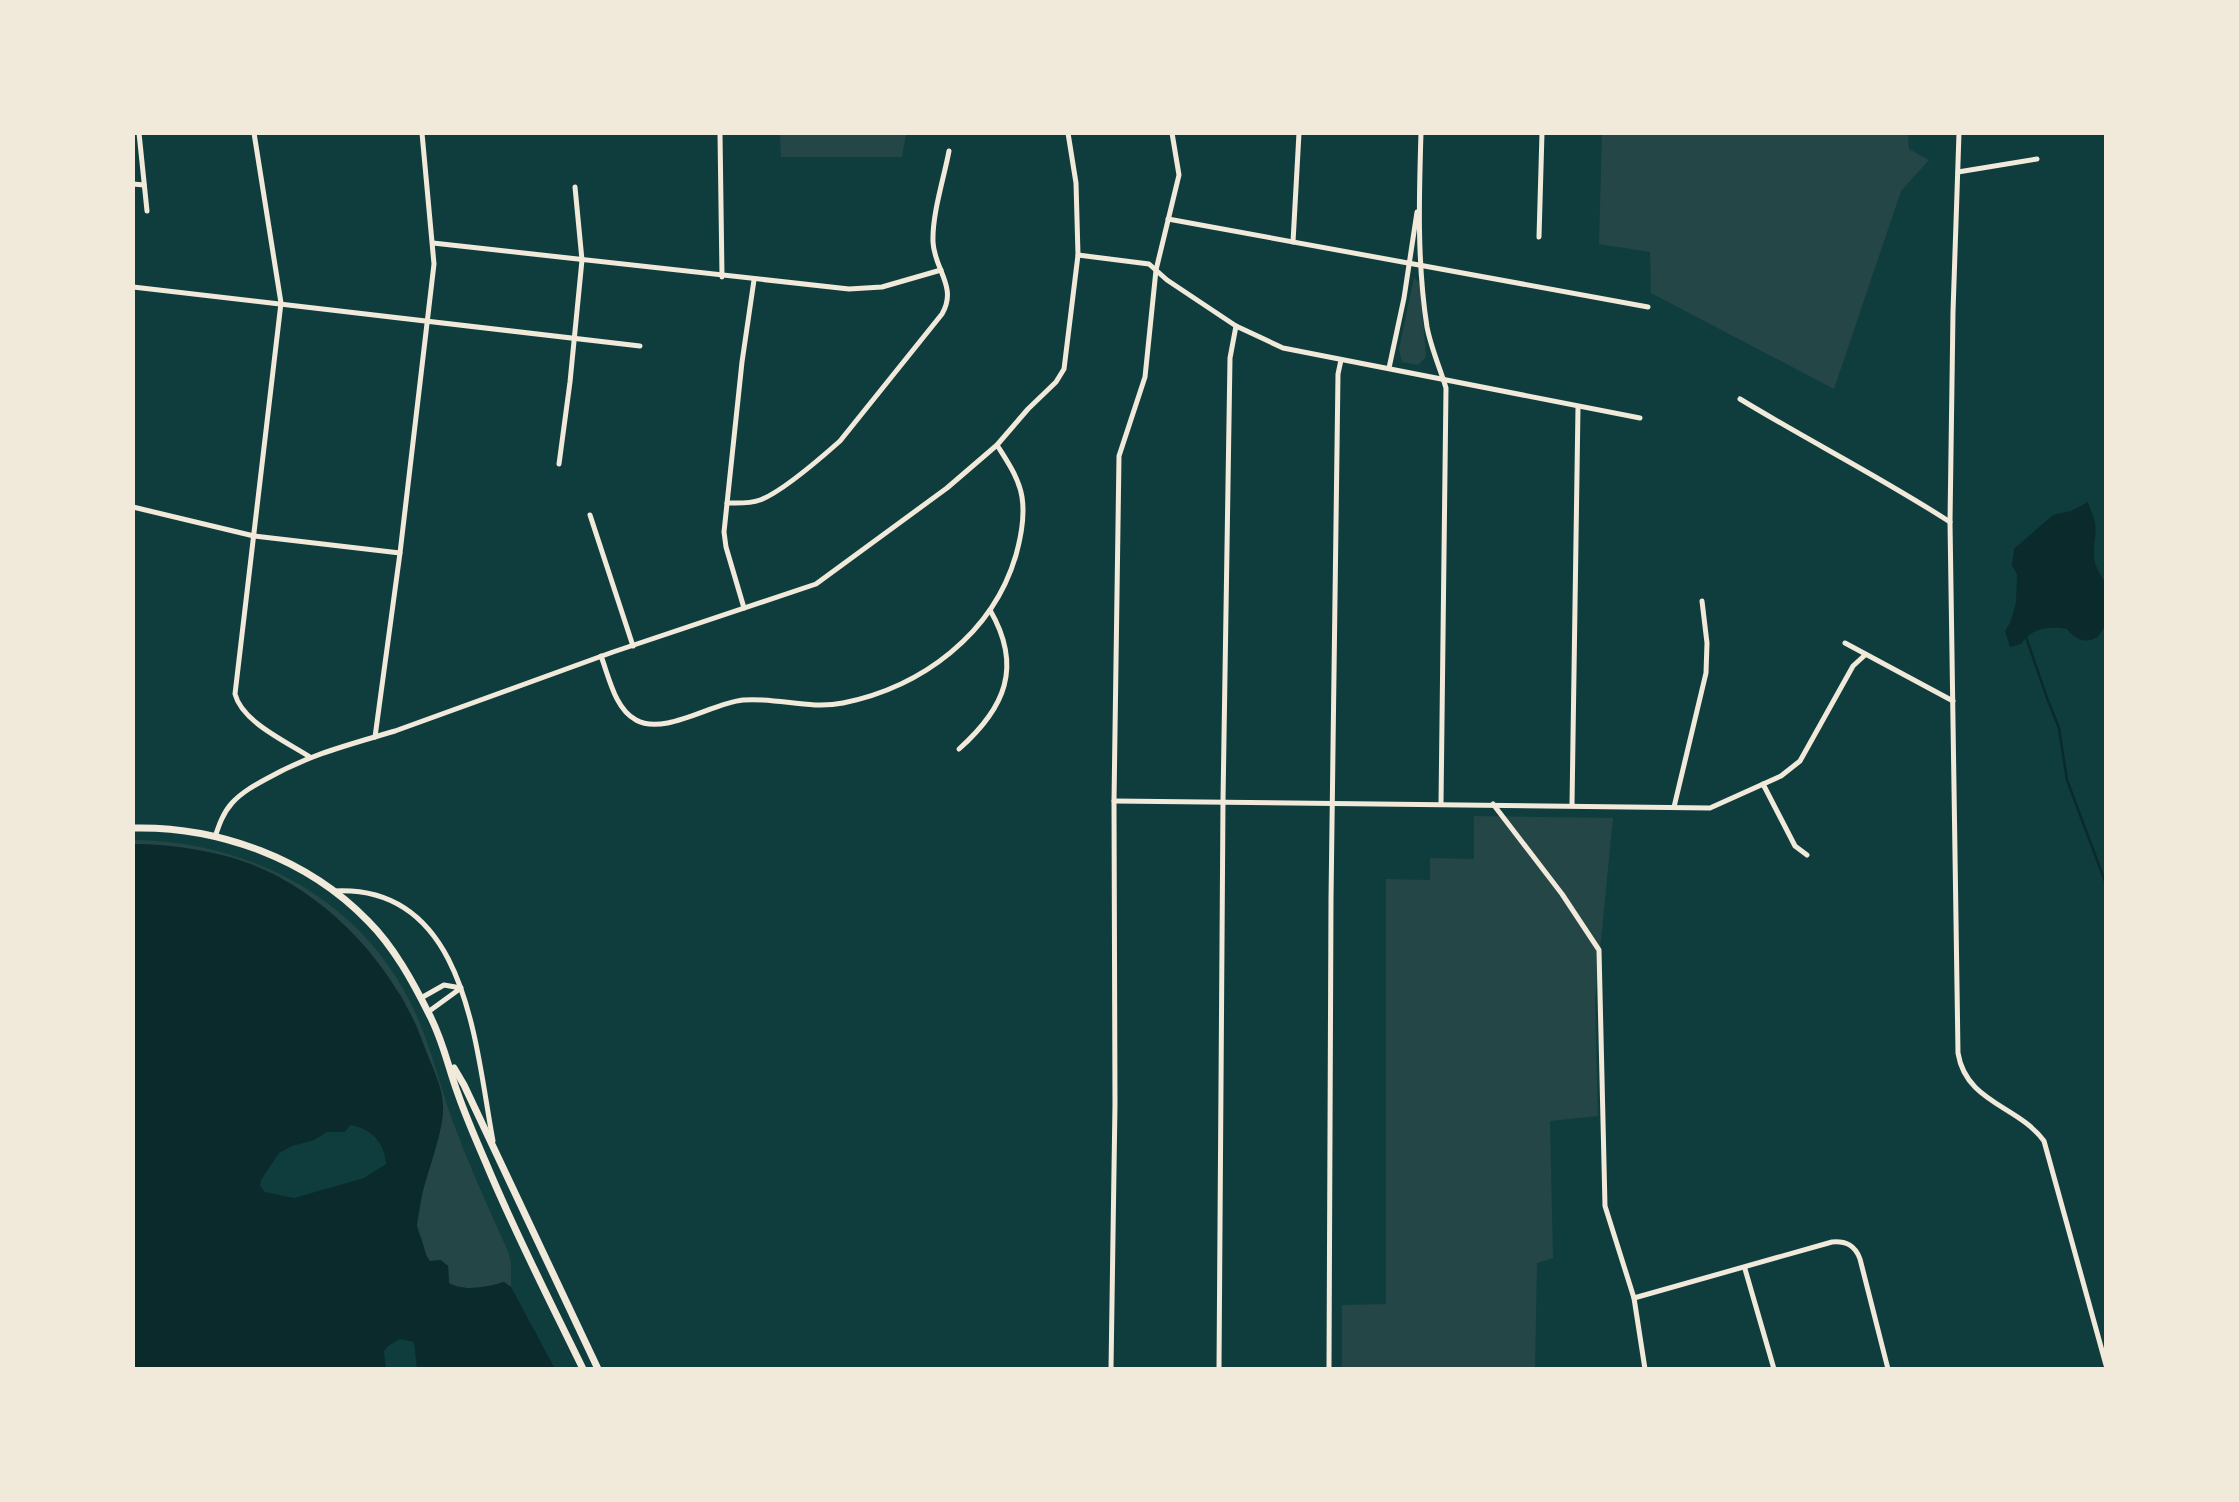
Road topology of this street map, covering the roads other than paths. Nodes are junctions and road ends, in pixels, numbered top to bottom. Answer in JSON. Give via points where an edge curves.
{"nodes":[{"id":1,"x":139,"y":133,"type":"edge"},
{"id":2,"x":254,"y":133,"type":"edge"},
{"id":3,"x":422,"y":133,"type":"edge"},
{"id":4,"x":720,"y":133,"type":"edge"},
{"id":5,"x":1068,"y":133,"type":"edge"},
{"id":6,"x":1172,"y":133,"type":"edge"},
{"id":7,"x":1298,"y":133,"type":"edge"},
{"id":8,"x":1421,"y":133,"type":"edge"},
{"id":9,"x":1542,"y":133,"type":"edge"},
{"id":10,"x":1959,"y":133,"type":"edge"},
{"id":11,"x":949,"y":151,"type":"dead end"},
{"id":12,"x":2037,"y":159,"type":"dead end"},
{"id":13,"x":1958,"y":173,"type":"junction"},
{"id":14,"x":133,"y":184,"type":"edge"},
{"id":15,"x":144,"y":185,"type":"junction"},
{"id":16,"x":575,"y":187,"type":"dead end"},
{"id":17,"x":1419,"y":195,"type":"junction"},
{"id":18,"x":146,"y":211,"type":"dead end"},
{"id":19,"x":1168,"y":219,"type":"junction"},
{"id":20,"x":1539,"y":237,"type":"dead end"},
{"id":21,"x":1293,"y":242,"type":"junction"},
{"id":22,"x":433,"y":243,"type":"junction"},
{"id":23,"x":1078,"y":255,"type":"junction"},
{"id":24,"x":582,"y":260,"type":"junction"},
{"id":25,"x":1409,"y":264,"type":"junction"},
{"id":26,"x":1421,"y":267,"type":"junction"},
{"id":27,"x":941,"y":270,"type":"junction"},
{"id":28,"x":1156,"y":270,"type":"junction"},
{"id":29,"x":722,"y":277,"type":"junction"},
{"id":30,"x":754,"y":280,"type":"junction"},
{"id":31,"x":133,"y":287,"type":"edge"},
{"id":32,"x":281,"y":303,"type":"junction"},
{"id":33,"x":1648,"y":307,"type":"dead end"},
{"id":34,"x":428,"y":321,"type":"junction"},
{"id":35,"x":1236,"y":326,"type":"junction"},
{"id":36,"x":574,"y":338,"type":"junction"},
{"id":37,"x":640,"y":346,"type":"dead end"},
{"id":38,"x":1341,"y":360,"type":"junction"},
{"id":39,"x":1389,"y":369,"type":"junction"},
{"id":40,"x":1444,"y":379,"type":"junction"},
{"id":41,"x":1740,"y":399,"type":"dead end"},
{"id":42,"x":1578,"y":408,"type":"junction"},
{"id":43,"x":1640,"y":418,"type":"dead end"},
{"id":44,"x":997,"y":445,"type":"junction"},
{"id":45,"x":559,"y":464,"type":"dead end"},
{"id":46,"x":727,"y":503,"type":"junction"},
{"id":47,"x":133,"y":507,"type":"edge"},
{"id":48,"x":590,"y":515,"type":"dead end"},
{"id":49,"x":1950,"y":522,"type":"junction"},
{"id":50,"x":254,"y":537,"type":"junction"},
{"id":51,"x":400,"y":553,"type":"junction"},
{"id":52,"x":1702,"y":601,"type":"dead end"},
{"id":53,"x":744,"y":608,"type":"junction"},
{"id":54,"x":990,"y":610,"type":"junction"},
{"id":55,"x":1845,"y":643,"type":"dead end"},
{"id":56,"x":633,"y":646,"type":"junction"},
{"id":57,"x":1866,"y":655,"type":"junction"},
{"id":58,"x":601,"y":656,"type":"junction"},
{"id":59,"x":1953,"y":701,"type":"junction"},
{"id":60,"x":375,"y":737,"type":"junction"},
{"id":61,"x":959,"y":749,"type":"dead end"},
{"id":62,"x":310,"y":757,"type":"junction"},
{"id":63,"x":1763,"y":785,"type":"junction"},
{"id":64,"x":1114,"y":801,"type":"junction"},
{"id":65,"x":1223,"y":801,"type":"junction"},
{"id":66,"x":1332,"y":803,"type":"junction"},
{"id":67,"x":1441,"y":804,"type":"junction"},
{"id":68,"x":1493,"y":804,"type":"junction"},
{"id":69,"x":1573,"y":805,"type":"junction"},
{"id":70,"x":1674,"y":807,"type":"junction"},
{"id":71,"x":133,"y":828,"type":"edge"},
{"id":72,"x":215,"y":837,"type":"junction"},
{"id":73,"x":1807,"y":855,"type":"dead end"},
{"id":74,"x":333,"y":891,"type":"junction"},
{"id":75,"x":461,"y":988,"type":"junction"},
{"id":76,"x":421,"y":999,"type":"junction"},
{"id":77,"x":429,"y":1012,"type":"junction"},
{"id":78,"x":448,"y":1058,"type":"junction"},
{"id":79,"x":494,"y":1150,"type":"junction"},
{"id":80,"x":1745,"y":1269,"type":"junction"},
{"id":81,"x":1634,"y":1298,"type":"junction"},
{"id":82,"x":2106,"y":1365,"type":"edge"},
{"id":83,"x":1329,"y":1367,"type":"dead end"},
{"id":84,"x":583,"y":1369,"type":"edge"},
{"id":85,"x":598,"y":1369,"type":"edge"},
{"id":86,"x":1111,"y":1369,"type":"edge"},
{"id":87,"x":1219,"y":1369,"type":"edge"},
{"id":88,"x":1644,"y":1369,"type":"edge"},
{"id":89,"x":1774,"y":1369,"type":"edge"},
{"id":90,"x":1888,"y":1369,"type":"edge"}],
"edges":[{"from":1,"to":15,"type":"street"},
{"from":2,"to":32,"type":"street"},
{"from":3,"to":22,"type":"street"},
{"from":4,"to":29,"type":"street"},
{"from":5,"to":23,"type":"street","via":[[1076,183]]},
{"from":6,"to":19,"type":"street","via":[[1179,175]]},
{"from":7,"to":21,"type":"street"},
{"from":8,"to":17,"type":"street"},
{"from":9,"to":20,"type":"street"},
{"from":10,"to":13,"type":"street"},
{"from":11,"to":27,"type":"street","via":[[933,235]]},
{"from":12,"to":13,"type":"street"},
{"from":13,"to":49,"type":"street"},
{"from":14,"to":15,"type":"street"},
{"from":15,"to":18,"type":"street"},
{"from":16,"to":24,"type":"street"},
{"from":17,"to":25,"type":"street"},
{"from":17,"to":26,"type":"street"},
{"from":19,"to":21,"type":"street"},
{"from":19,"to":28,"type":"street"},
{"from":21,"to":25,"type":"street"},
{"from":22,"to":24,"type":"street"},
{"from":22,"to":34,"type":"street"},
{"from":23,"to":28,"type":"street","via":[[1149,264]]},
{"from":23,"to":44,"type":"street","via":[[1064,369]]},
{"from":24,"to":29,"type":"street"},
{"from":24,"to":36,"type":"street"},
{"from":25,"to":26,"type":"street"},
{"from":25,"to":39,"type":"street"},
{"from":26,"to":33,"type":"street"},
{"from":26,"to":40,"type":"street","via":[[1427,328]]},
{"from":27,"to":30,"type":"street","via":[[862,289]]},
{"from":27,"to":46,"type":"street","via":[[949,291],[942,314],[840,440],[765,498]]},
{"from":28,"to":35,"type":"street"},
{"from":28,"to":64,"type":"street","via":[[1144,377],[1119,456]]},
{"from":29,"to":30,"type":"street"},
{"from":30,"to":46,"type":"street"},
{"from":31,"to":32,"type":"street"},
{"from":32,"to":34,"type":"street"},
{"from":32,"to":50,"type":"street"},
{"from":34,"to":36,"type":"street"},
{"from":34,"to":51,"type":"street"},
{"from":35,"to":38,"type":"street","via":[[1283,348]]},
{"from":35,"to":65,"type":"street","via":[[1230,358]]},
{"from":36,"to":37,"type":"street"},
{"from":36,"to":45,"type":"street"},
{"from":38,"to":39,"type":"street"},
{"from":38,"to":66,"type":"street"},
{"from":39,"to":40,"type":"street"},
{"from":40,"to":42,"type":"street"},
{"from":40,"to":67,"type":"street"},
{"from":41,"to":49,"type":"street"},
{"from":42,"to":43,"type":"street"},
{"from":42,"to":69,"type":"street"},
{"from":44,"to":53,"type":"street","via":[[947,488],[816,584]]},
{"from":44,"to":54,"type":"street","via":[[1020,489],[1023,515],[1013,565]]},
{"from":46,"to":53,"type":"street","via":[[724,537]]},
{"from":47,"to":50,"type":"street"},
{"from":48,"to":56,"type":"street"},
{"from":49,"to":59,"type":"street"},
{"from":50,"to":51,"type":"street"},
{"from":50,"to":62,"type":"street","via":[[236,698],[250,719]]},
{"from":51,"to":60,"type":"street"},
{"from":52,"to":70,"type":"street","via":[[1706,673]]},
{"from":53,"to":56,"type":"street"},
{"from":54,"to":58,"type":"street","via":[[952,652],[917,677],[876,695],[833,705],[745,700],[668,723],[648,724],[625,712]]},
{"from":54,"to":61,"type":"street","via":[[1007,650],[1004,684],[985,723]]},
{"from":55,"to":57,"type":"street"},
{"from":56,"to":58,"type":"street"},
{"from":57,"to":59,"type":"street"},
{"from":57,"to":63,"type":"street","via":[[1853,666],[1800,761]]},
{"from":58,"to":60,"type":"street"},
{"from":59,"to":82,"type":"street","via":[[1959,1061],[1984,1098],[2029,1125],[2044,1141]]},
{"from":60,"to":62,"type":"street"},
{"from":62,"to":72,"type":"street","via":[[243,793],[228,809]]},
{"from":63,"to":70,"type":"street","via":[[1711,808]]},
{"from":63,"to":73,"type":"street","via":[[1795,846]]},
{"from":64,"to":65,"type":"street"},
{"from":64,"to":86,"type":"street"},
{"from":65,"to":66,"type":"street"},
{"from":65,"to":87,"type":"street"},
{"from":66,"to":67,"type":"street"},
{"from":66,"to":83,"type":"street"},
{"from":67,"to":68,"type":"street"},
{"from":68,"to":69,"type":"street"},
{"from":68,"to":81,"type":"street","via":[[1599,950],[1604,1198]]},
{"from":69,"to":70,"type":"street"},
{"from":71,"to":72,"type":"main road"},
{"from":72,"to":74,"type":"main road","via":[[269,854]]},
{"from":74,"to":75,"type":"street","via":[[375,893],[415,914],[435,937]]},
{"from":74,"to":76,"type":"main road","via":[[382,937]]},
{"from":75,"to":76,"type":"street","via":[[444,985]]},
{"from":75,"to":77,"type":"street"},
{"from":75,"to":79,"type":"street"},
{"from":76,"to":77,"type":"main road"},
{"from":77,"to":78,"type":"main road"},
{"from":78,"to":79,"type":"main road"},
{"from":78,"to":84,"type":"main road","via":[[487,1166]]},
{"from":79,"to":85,"type":"main road"},
{"from":80,"to":81,"type":"street"},
{"from":80,"to":89,"type":"street"},
{"from":80,"to":90,"type":"street","via":[[1832,1242],[1848,1244],[1862,1264]]},
{"from":81,"to":88,"type":"street"}]}
